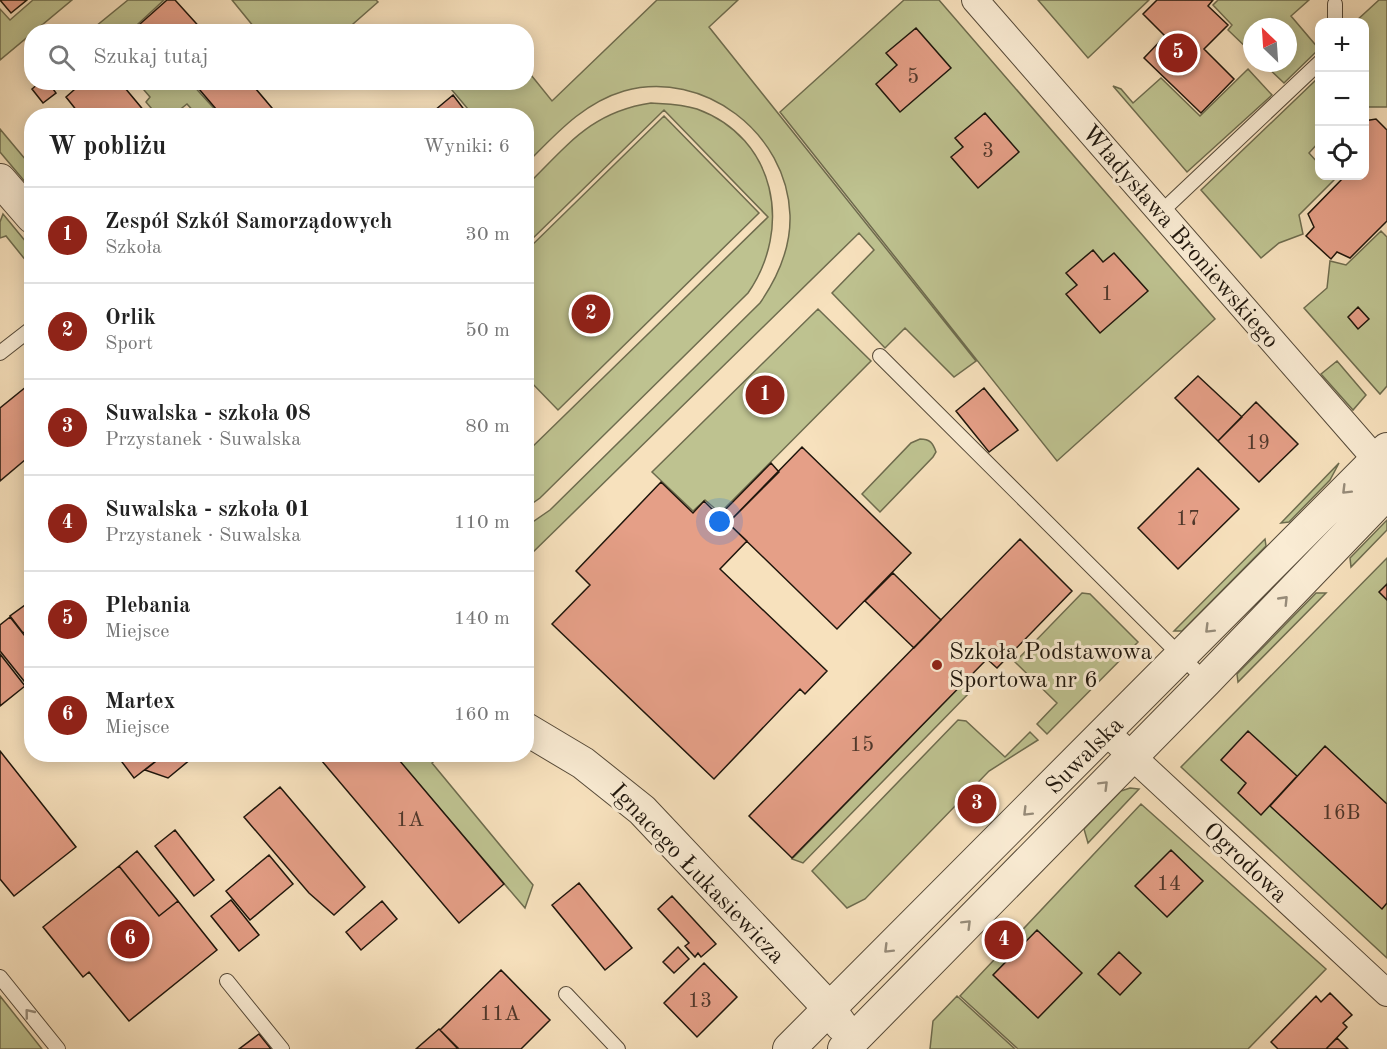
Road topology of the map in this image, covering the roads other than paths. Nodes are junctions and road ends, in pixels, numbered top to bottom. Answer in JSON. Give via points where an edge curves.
{"nodes":[{"id":1,"x":975,"y":0,"type":"edge"},
{"id":2,"x":1335,"y":4,"type":"dead end"},
{"id":3,"x":1335,"y":18,"type":"edge"},
{"id":4,"x":1315,"y":67,"type":"edge"},
{"id":5,"x":0,"y":180,"type":"edge"},
{"id":6,"x":24,"y":208,"type":"edge"},
{"id":7,"x":1160,"y":213,"type":"junction"},
{"id":8,"x":24,"y":334,"type":"edge"},
{"id":9,"x":0,"y":353,"type":"edge"},
{"id":10,"x":880,"y":356,"type":"dead end"},
{"id":11,"x":1383,"y":460,"type":"edge"},
{"id":12,"x":1387,"y":493,"type":"edge"},
{"id":13,"x":1181,"y":657,"type":"junction"},
{"id":14,"x":1206,"y":681,"type":"junction"},
{"id":15,"x":1106,"y":732,"type":"junction"},
{"id":16,"x":534,"y":734,"type":"edge"},
{"id":17,"x":1132,"y":757,"type":"junction"},
{"id":18,"x":0,"y":977,"type":"edge"},
{"id":19,"x":227,"y":981,"type":"dead end"},
{"id":20,"x":1387,"y":993,"type":"edge"},
{"id":21,"x":566,"y":994,"type":"dead end"},
{"id":22,"x":829,"y":1008,"type":"junction"},
{"id":23,"x":852,"y":1046,"type":"edge"},
{"id":24,"x":58,"y":1049,"type":"edge"},
{"id":25,"x":282,"y":1049,"type":"edge"},
{"id":26,"x":618,"y":1049,"type":"edge"},
{"id":27,"x":789,"y":1049,"type":"edge"}],
"edges":[{"from":1,"to":7,"type":"street","name":"Władysława Broniewskiego"},
{"from":2,"to":3,"type":"lane"},
{"from":4,"to":7,"type":"lane"},
{"from":5,"to":6,"type":"street"},
{"from":7,"to":11,"type":"street","name":"Władysława Broniewskiego"},
{"from":8,"to":9,"type":"lane"},
{"from":10,"to":13,"type":"lane"},
{"from":11,"to":13,"type":"street","name":"Suwalska","one_way":true},
{"from":14,"to":12,"type":"street","name":"Suwalska","one_way":true},
{"from":13,"to":14,"type":"lane"},
{"from":13,"to":15,"type":"street","name":"Suwalska"},
{"from":14,"to":17,"type":"street","name":"Suwalska"},
{"from":15,"to":17,"type":"street","name":"Ogrodowa"},
{"from":15,"to":22,"type":"street","name":"Suwalska","one_way":true},
{"from":16,"to":22,"type":"street","name":"Ignacego Łukasiewicza","via":[[583,763],[642,810]]},
{"from":17,"to":20,"type":"street","name":"Ogrodowa"},
{"from":23,"to":17,"type":"street","name":"Suwalska","one_way":true},
{"from":24,"to":18,"type":"lane","one_way":true},
{"from":19,"to":25,"type":"lane"},
{"from":21,"to":26,"type":"lane"},
{"from":22,"to":23,"type":"street","name":"Suwalska"},
{"from":22,"to":27,"type":"street","name":"Suwalska"}]}
